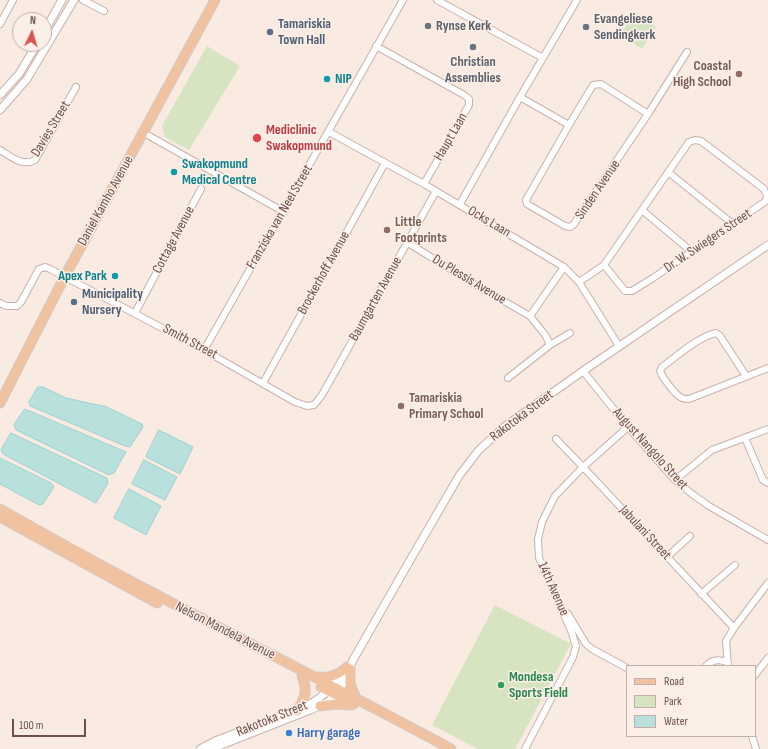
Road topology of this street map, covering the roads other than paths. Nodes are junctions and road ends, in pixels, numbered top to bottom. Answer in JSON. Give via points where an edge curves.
{"nodes":[{"id":1,"x":13,"y":0,"type":"edge"},
{"id":2,"x":62,"y":0,"type":"edge"},
{"id":3,"x":74,"y":0,"type":"edge"},
{"id":4,"x":83,"y":0,"type":"edge"},
{"id":5,"x":214,"y":0,"type":"edge"},
{"id":6,"x":403,"y":0,"type":"edge"},
{"id":7,"x":437,"y":0,"type":"edge"},
{"id":8,"x":577,"y":0,"type":"edge"},
{"id":9,"x":573,"y":2,"type":"edge"},
{"id":10,"x":104,"y":11,"type":"dead end"},
{"id":11,"x":52,"y":18,"type":"edge"},
{"id":12,"x":0,"y":24,"type":"edge"},
{"id":13,"x":376,"y":46,"type":"junction"},
{"id":14,"x":32,"y":52,"type":"edge"},
{"id":15,"x":687,"y":52,"type":"dead end"},
{"id":16,"x":542,"y":58,"type":"junction"},
{"id":17,"x":76,"y":86,"type":"dead end"},
{"id":18,"x":0,"y":96,"type":"edge"},
{"id":19,"x":520,"y":97,"type":"junction"},
{"id":20,"x":0,"y":110,"type":"edge"},
{"id":21,"x":648,"y":114,"type":"junction"},
{"id":22,"x":569,"y":125,"type":"junction"},
{"id":23,"x":328,"y":132,"type":"junction"},
{"id":24,"x":144,"y":133,"type":"junction"},
{"id":25,"x":0,"y":150,"type":"edge"},
{"id":26,"x":385,"y":163,"type":"junction"},
{"id":27,"x":668,"y":172,"type":"junction"},
{"id":28,"x":424,"y":184,"type":"junction"},
{"id":29,"x":200,"y":189,"type":"dead end"},
{"id":30,"x":436,"y":191,"type":"junction"},
{"id":31,"x":460,"y":204,"type":"junction"},
{"id":32,"x":642,"y":210,"type":"junction"},
{"id":33,"x":284,"y":212,"type":"junction"},
{"id":34,"x":733,"y":224,"type":"junction"},
{"id":35,"x":408,"y":243,"type":"junction"},
{"id":36,"x":768,"y":245,"type":"edge"},
{"id":37,"x":692,"y":252,"type":"junction"},
{"id":38,"x":604,"y":265,"type":"junction"},
{"id":39,"x":564,"y":267,"type":"junction"},
{"id":40,"x":65,"y":276,"type":"junction"},
{"id":41,"x":579,"y":282,"type":"junction"},
{"id":42,"x":0,"y":302,"type":"edge"},
{"id":43,"x":135,"y":313,"type":"junction"},
{"id":44,"x":530,"y":316,"type":"junction"},
{"id":45,"x":570,"y":333,"type":"dead end"},
{"id":46,"x":550,"y":345,"type":"junction"},
{"id":47,"x":619,"y":346,"type":"junction"},
{"id":48,"x":204,"y":350,"type":"junction"},
{"id":49,"x":768,"y":368,"type":"edge"},
{"id":50,"x":583,"y":371,"type":"junction"},
{"id":51,"x":746,"y":376,"type":"junction"},
{"id":52,"x":508,"y":378,"type":"dead end"},
{"id":53,"x":263,"y":383,"type":"junction"},
{"id":54,"x":0,"y":403,"type":"edge"},
{"id":55,"x":314,"y":405,"type":"joint"},
{"id":56,"x":628,"y":427,"type":"junction"},
{"id":57,"x":768,"y":429,"type":"edge"},
{"id":58,"x":745,"y":438,"type":"junction"},
{"id":59,"x":556,"y":440,"type":"dead end"},
{"id":60,"x":583,"y":467,"type":"junction"},
{"id":61,"x":675,"y":480,"type":"junction"},
{"id":62,"x":768,"y":483,"type":"edge"},
{"id":63,"x":0,"y":509,"type":"edge"},
{"id":64,"x":0,"y":517,"type":"edge"},
{"id":65,"x":690,"y":536,"type":"dead end"},
{"id":66,"x":768,"y":540,"type":"edge"},
{"id":67,"x":667,"y":557,"type":"junction"},
{"id":68,"x":735,"y":565,"type":"dead end"},
{"id":69,"x":768,"y":583,"type":"edge"},
{"id":70,"x":554,"y":592,"type":"junction"},
{"id":71,"x":701,"y":594,"type":"junction"},
{"id":72,"x":734,"y":628,"type":"junction"},
{"id":73,"x":768,"y":658,"type":"edge"},
{"id":74,"x":728,"y":664,"type":"edge"},
{"id":75,"x":707,"y":665,"type":"edge"},
{"id":76,"x":626,"y":667,"type":"edge"},
{"id":77,"x":348,"y":668,"type":"junction"},
{"id":78,"x":756,"y":674,"type":"edge"},
{"id":79,"x":302,"y":676,"type":"junction"},
{"id":80,"x":315,"y":677,"type":"junction"},
{"id":81,"x":334,"y":690,"type":"junction"},
{"id":82,"x":358,"y":702,"type":"junction"},
{"id":83,"x":320,"y":706,"type":"junction"},
{"id":84,"x":296,"y":711,"type":"junction"},
{"id":85,"x":752,"y":737,"type":"edge"},
{"id":86,"x":200,"y":749,"type":"edge"},
{"id":87,"x":211,"y":749,"type":"edge"},
{"id":88,"x":438,"y":749,"type":"edge"},
{"id":89,"x":451,"y":749,"type":"edge"},
{"id":90,"x":525,"y":749,"type":"edge"},
{"id":91,"x":756,"y":749,"type":"edge"}],
"edges":[{"from":1,"to":12,"type":"street"},
{"from":2,"to":11,"type":"street"},
{"from":3,"to":20,"type":"street","via":[[27,79]]},
{"from":4,"to":10,"type":"street"},
{"from":5,"to":24,"type":"main road","name":"Daniel Kamho Avenue"},
{"from":6,"to":13,"type":"street","name":"Franziska van Neel Street"},
{"from":7,"to":16,"type":"street"},
{"from":8,"to":9,"type":"street"},
{"from":9,"to":16,"type":"street"},
{"from":13,"to":23,"type":"street","name":"Franziska van Neel Street"},
{"from":13,"to":28,"type":"street","name":"Haupt Laan","via":[[469,99],[469,105]]},
{"from":14,"to":18,"type":"street","via":[[19,74]]},
{"from":15,"to":21,"type":"street","name":"Sinden Avenue"},
{"from":16,"to":19,"type":"street"},
{"from":17,"to":25,"type":"street","name":"Davies Street","via":[[35,160],[22,163]]},
{"from":19,"to":22,"type":"street"},
{"from":19,"to":31,"type":"street"},
{"from":21,"to":22,"type":"street","name":"Sinden Avenue","via":[[597,83],[593,85]]},
{"from":21,"to":22,"type":"street","name":"Sinden Avenue","via":[[570,227],[527,204],[526,200]]},
{"from":23,"to":26,"type":"street","name":"Ocks Laan"},
{"from":23,"to":33,"type":"street","name":"Franziska van Neel Street"},
{"from":24,"to":33,"type":"street"},
{"from":24,"to":40,"type":"main road","name":"Daniel Kamho Avenue"},
{"from":26,"to":28,"type":"street","name":"Ocks Laan"},
{"from":26,"to":53,"type":"street","name":"Brockerhoff Avenue"},
{"from":27,"to":32,"type":"street","name":"Dr. W. Swiegers Street"},
{"from":27,"to":34,"type":"street"},
{"from":27,"to":34,"type":"street","name":"Dr. W. Swiegers Street","via":[[689,142],[701,141],[764,189],[766,202]]},
{"from":28,"to":30,"type":"street","name":"Ocks Laan"},
{"from":29,"to":43,"type":"street","name":"Cottage Avenue"},
{"from":30,"to":31,"type":"street","name":"Ocks Laan"},
{"from":30,"to":35,"type":"street","name":"Baumgarten Avenue"},
{"from":31,"to":39,"type":"street","name":"Ocks Laan"},
{"from":32,"to":37,"type":"street"},
{"from":32,"to":38,"type":"street","name":"Dr. W. Swiegers Street"},
{"from":33,"to":48,"type":"street","name":"Franziska van Neel Street"},
{"from":34,"to":37,"type":"street","name":"Dr. W. Swiegers Street"},
{"from":35,"to":44,"type":"street","name":"Du Plessis Avenue"},
{"from":35,"to":55,"type":"street","name":"Baumgarten Avenue"},
{"from":36,"to":47,"type":"street","name":"Rakotoka Street"},
{"from":37,"to":38,"type":"street","name":"Dr. W. Swiegers Street","via":[[628,292]]},
{"from":38,"to":41,"type":"street","name":"Dr. W. Swiegers Street"},
{"from":39,"to":41,"type":"street","name":"Ocks Laan"},
{"from":39,"to":44,"type":"street"},
{"from":40,"to":42,"type":"street","name":"Smith Street","via":[[50,269],[39,269],[17,306],[6,306]]},
{"from":40,"to":43,"type":"street","name":"Smith Street"},
{"from":40,"to":54,"type":"main road","name":"Daniel Kamho Avenue"},
{"from":41,"to":47,"type":"street","name":"Ocks Laan"},
{"from":43,"to":48,"type":"street","name":"Smith Street"},
{"from":44,"to":46,"type":"street","name":"Du Plessis Avenue"},
{"from":45,"to":46,"type":"street"},
{"from":46,"to":52,"type":"street"},
{"from":47,"to":50,"type":"street","name":"Rakotoka Street"},
{"from":48,"to":53,"type":"street","name":"Smith Street"},
{"from":49,"to":51,"type":"street"},
{"from":50,"to":56,"type":"street","name":"August Nangolo Street"},
{"from":50,"to":77,"type":"street","name":"Rakotoka Street","via":[[504,427],[478,451],[459,476]]},
{"from":51,"to":51,"type":"street","via":[[716,333],[689,347],[660,371],[684,399]]},
{"from":53,"to":55,"type":"street","name":"Smith Street","via":[[295,402],[307,406]]},
{"from":56,"to":60,"type":"street","name":"14th Avenue"},
{"from":56,"to":61,"type":"street","name":"August Nangolo Street"},
{"from":57,"to":58,"type":"street"},
{"from":58,"to":61,"type":"street","via":[[712,450]]},
{"from":58,"to":62,"type":"street","via":[[763,480]]},
{"from":59,"to":60,"type":"street","name":"Jabulani Street"},
{"from":60,"to":67,"type":"street","name":"Jabulani Street"},
{"from":60,"to":70,"type":"street","name":"14th Avenue","via":[[555,496],[542,522],[538,539],[539,558]]},
{"from":61,"to":66,"type":"street","name":"August Nangolo Street","via":[[709,506]]},
{"from":63,"to":80,"type":"main road","name":"Nelson Mandela Avenue","via":[[154,594]]},
{"from":64,"to":79,"type":"main road","name":"Nelson Mandela Avenue","via":[[143,595]]},
{"from":65,"to":67,"type":"street"},
{"from":67,"to":71,"type":"street","name":"Jabulani Street"},
{"from":68,"to":71,"type":"street"},
{"from":69,"to":72,"type":"street"},
{"from":70,"to":76,"type":"street","via":[[586,644]]},
{"from":70,"to":90,"type":"street","name":"14th Avenue","via":[[576,646],[573,657]]},
{"from":71,"to":72,"type":"street","name":"Jabulani Street"},
{"from":72,"to":74,"type":"street","via":[[726,641]]},
{"from":73,"to":78,"type":"street"},
{"from":74,"to":75,"type":"street","via":[[721,659]]},
{"from":77,"to":80,"type":"main road","via":[[337,675]]},
{"from":77,"to":81,"type":"street","name":"Rakotoka Street"},
{"from":77,"to":82,"type":"main road","via":[[350,684]]},
{"from":79,"to":81,"type":"main road","name":"Nelson Mandela Avenue"},
{"from":79,"to":84,"type":"main road","via":[[306,695]]},
{"from":80,"to":81,"type":"main road","name":"Nelson Mandela Avenue"},
{"from":81,"to":82,"type":"main road","name":"Nelson Mandela Avenue"},
{"from":81,"to":83,"type":"street","name":"Rakotoka Street","via":[[328,702]]},
{"from":81,"to":84,"type":"street","name":"Rakotoka Street"},
{"from":82,"to":83,"type":"main road"},
{"from":82,"to":88,"type":"main road","name":"Nelson Mandela Avenue"},
{"from":82,"to":89,"type":"main road","name":"Nelson Mandela Avenue"},
{"from":83,"to":87,"type":"street","name":"Rakotoka Street"},
{"from":84,"to":86,"type":"street","name":"Rakotoka Street"},
{"from":85,"to":91,"type":"street"}]}
